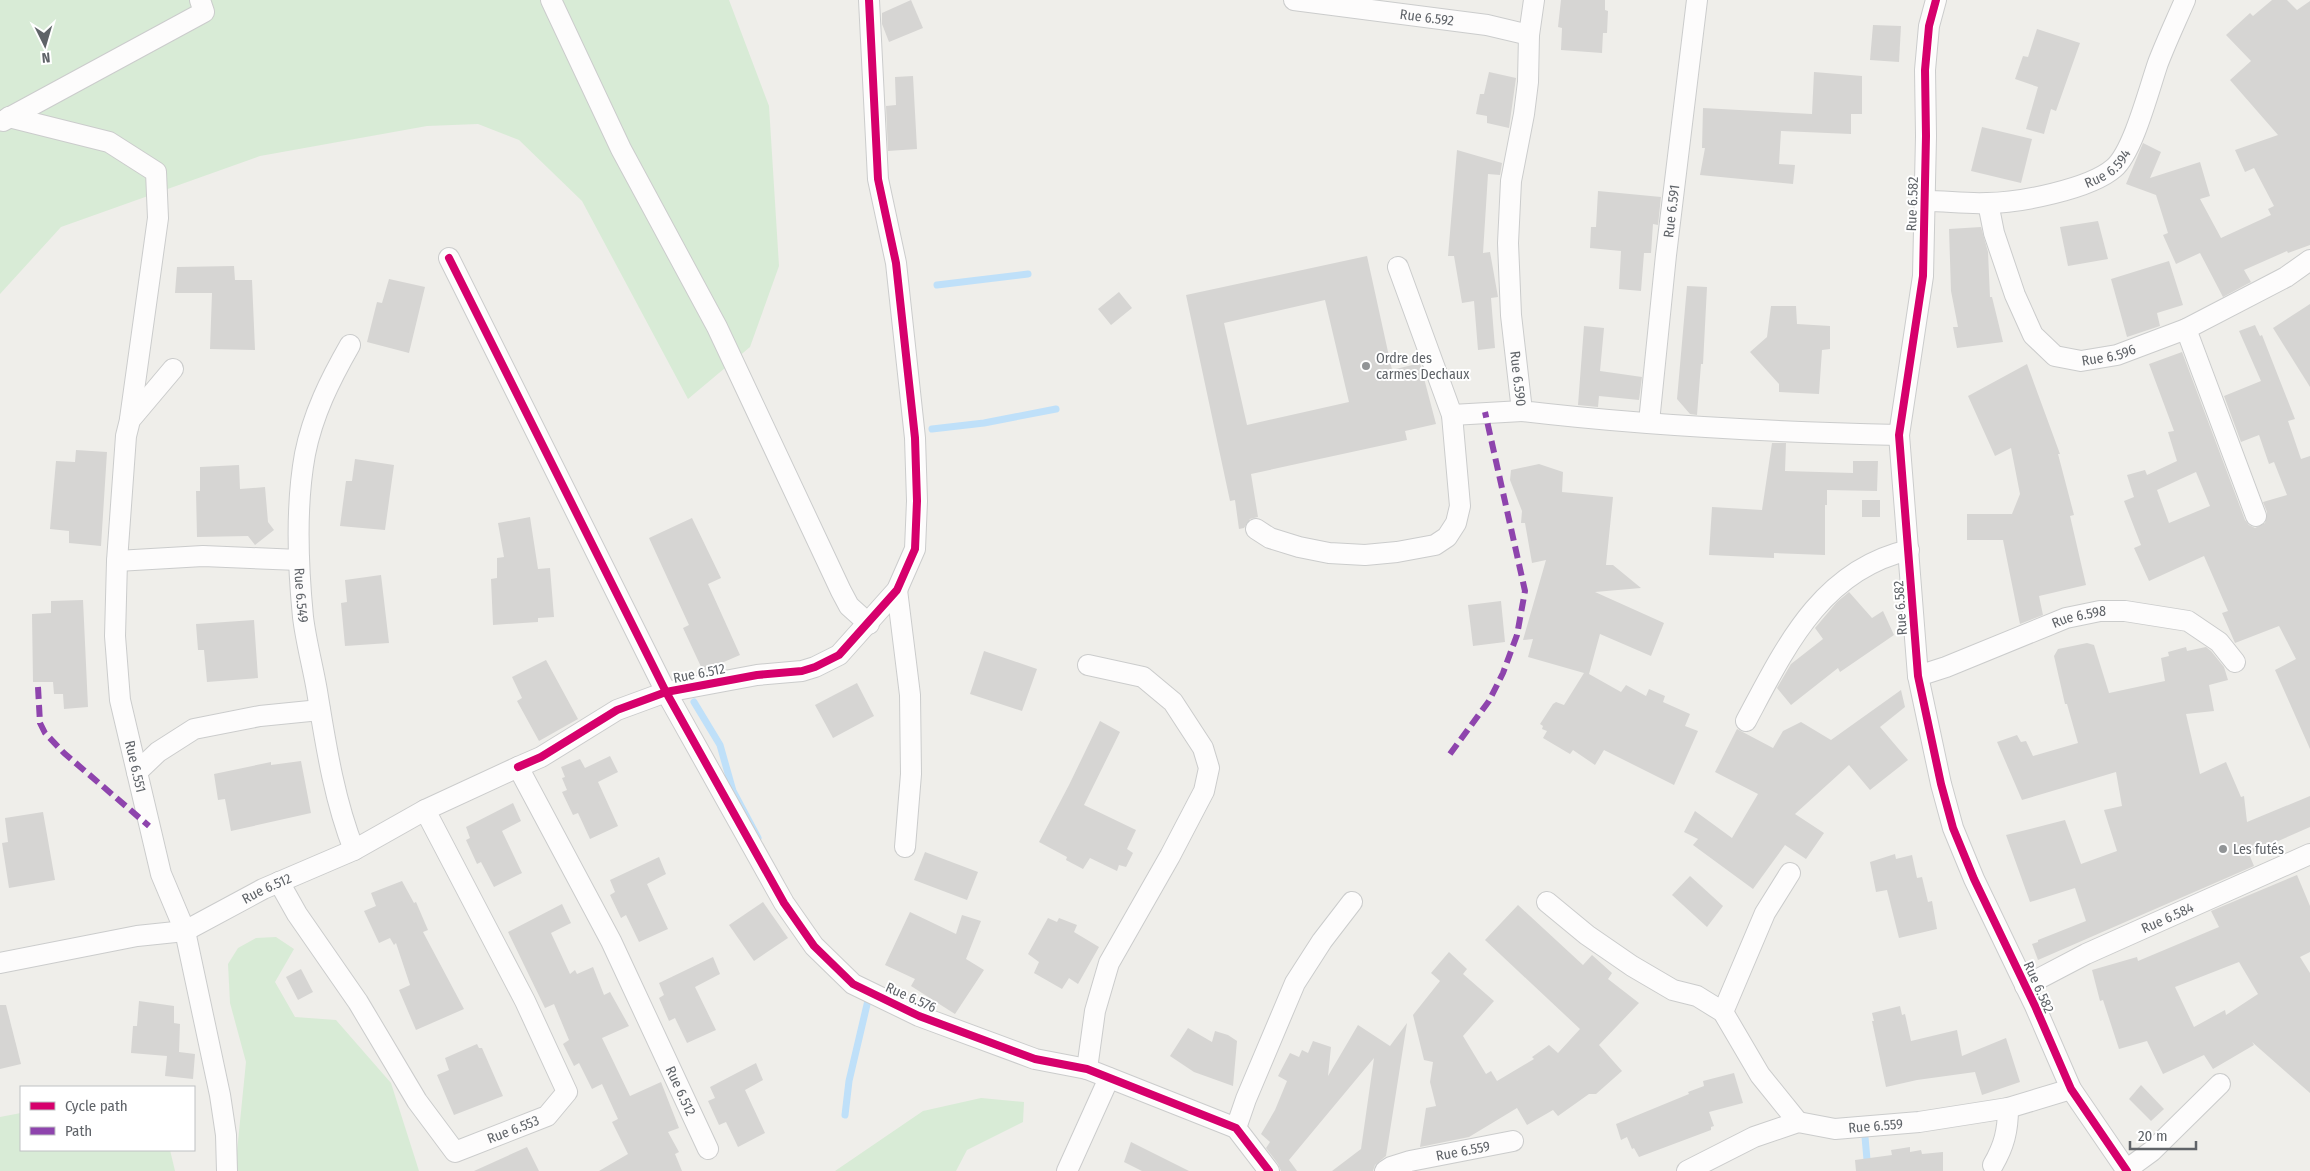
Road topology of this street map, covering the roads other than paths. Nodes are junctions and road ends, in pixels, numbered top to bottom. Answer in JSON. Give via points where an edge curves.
{"nodes":[{"id":1,"x":200,"y":0,"type":"edge"},
{"id":2,"x":551,"y":0,"type":"edge"},
{"id":3,"x":869,"y":0,"type":"edge"},
{"id":4,"x":1294,"y":0,"type":"edge"},
{"id":5,"x":1534,"y":0,"type":"edge"},
{"id":6,"x":1697,"y":0,"type":"edge"},
{"id":7,"x":1936,"y":0,"type":"edge"},
{"id":8,"x":2185,"y":0,"type":"edge"},
{"id":9,"x":1529,"y":35,"type":"junction"},
{"id":10,"x":5,"y":120,"type":"edge"},
{"id":11,"x":1926,"y":201,"type":"junction"},
{"id":12,"x":1988,"y":203,"type":"junction"},
{"id":13,"x":449,"y":258,"type":"dead end"},
{"id":14,"x":2310,"y":260,"type":"edge"},
{"id":15,"x":1398,"y":267,"type":"dead end"},
{"id":16,"x":2186,"y":329,"type":"junction"},
{"id":17,"x":350,"y":345,"type":"dead end"},
{"id":18,"x":172,"y":369,"type":"dead end"},
{"id":19,"x":1522,"y":411,"type":"junction"},
{"id":20,"x":1452,"y":415,"type":"junction"},
{"id":21,"x":130,"y":420,"type":"junction"},
{"id":22,"x":1649,"y":422,"type":"junction"},
{"id":23,"x":1899,"y":435,"type":"junction"},
{"id":24,"x":2256,"y":516,"type":"dead end"},
{"id":25,"x":1256,"y":529,"type":"dead end"},
{"id":26,"x":1909,"y":550,"type":"junction"},
{"id":27,"x":299,"y":560,"type":"junction"},
{"id":28,"x":117,"y":561,"type":"junction"},
{"id":29,"x":897,"y":590,"type":"junction"},
{"id":30,"x":869,"y":624,"type":"junction"},
{"id":31,"x":2234,"y":662,"type":"dead end"},
{"id":32,"x":1088,"y":665,"type":"dead end"},
{"id":33,"x":1918,"y":676,"type":"junction"},
{"id":34,"x":666,"y":692,"type":"junction"},
{"id":35,"x":320,"y":710,"type":"junction"},
{"id":36,"x":1746,"y":721,"type":"dead end"},
{"id":37,"x":518,"y":767,"type":"junction"},
{"id":38,"x":137,"y":772,"type":"junction"},
{"id":39,"x":425,"y":810,"type":"junction"},
{"id":40,"x":906,"y":847,"type":"dead end"},
{"id":41,"x":354,"y":850,"type":"junction"},
{"id":42,"x":2310,"y":854,"type":"edge"},
{"id":43,"x":1790,"y":873,"type":"dead end"},
{"id":44,"x":278,"y":882,"type":"junction"},
{"id":45,"x":1352,"y":902,"type":"dead end"},
{"id":46,"x":1547,"y":902,"type":"dead end"},
{"id":47,"x":185,"y":931,"type":"junction"},
{"id":48,"x":0,"y":963,"type":"edge"},
{"id":49,"x":2025,"y":986,"type":"junction"},
{"id":50,"x":1723,"y":1012,"type":"junction"},
{"id":51,"x":1087,"y":1069,"type":"junction"},
{"id":52,"x":1109,"y":1078,"type":"junction"},
{"id":53,"x":2220,"y":1084,"type":"dead end"},
{"id":54,"x":2070,"y":1089,"type":"junction"},
{"id":55,"x":2008,"y":1108,"type":"junction"},
{"id":56,"x":1798,"y":1122,"type":"junction"},
{"id":57,"x":1236,"y":1128,"type":"junction"},
{"id":58,"x":1513,"y":1141,"type":"dead end"},
{"id":59,"x":708,"y":1149,"type":"dead end"},
{"id":60,"x":1993,"y":1165,"type":"dead end"},
{"id":61,"x":2126,"y":1170,"type":"edge"},
{"id":62,"x":227,"y":1171,"type":"edge"},
{"id":63,"x":1066,"y":1171,"type":"edge"},
{"id":64,"x":1269,"y":1171,"type":"edge"},
{"id":65,"x":1385,"y":1171,"type":"edge"},
{"id":66,"x":1687,"y":1171,"type":"edge"}],
"edges":[{"from":1,"to":10,"type":"street","via":[[204,12]]},
{"from":2,"to":30,"type":"street","via":[[621,149],[716,326],[841,591],[849,606]]},
{"from":3,"to":29,"type":"street","via":[[878,179],[896,263],[915,438],[918,501],[915,549]]},
{"from":4,"to":9,"type":"street","name":"Rue 6.592","via":[[1487,25]]},
{"from":5,"to":9,"type":"street","name":"Rue 6.590"},
{"from":6,"to":22,"type":"street","name":"Rue 6.591"},
{"from":7,"to":11,"type":"street","name":"Rue 6.582","via":[[1929,26],[1925,70]]},
{"from":8,"to":12,"type":"street","name":"Rue 6.594","via":[[2127,150],[2115,168],[2096,180],[2062,191]]},
{"from":9,"to":19,"type":"street","name":"Rue 6.590","via":[[1528,82],[1511,181],[1508,243],[1511,315]]},
{"from":10,"to":21,"type":"street","via":[[109,142],[156,172],[158,218]]},
{"from":11,"to":12,"type":"street","name":"Rue 6.594"},
{"from":11,"to":23,"type":"street","name":"Rue 6.582","via":[[1922,276]]},
{"from":12,"to":16,"type":"street","name":"Rue 6.596","via":[[1994,233],[2015,295],[2033,335],[2054,356],[2081,360],[2117,356]]},
{"from":13,"to":34,"type":"street","name":"Rue 6.576"},
{"from":14,"to":16,"type":"street","name":"Rue 6.596","via":[[2286,277]]},
{"from":15,"to":20,"type":"street"},
{"from":16,"to":24,"type":"street"},
{"from":17,"to":27,"type":"street","name":"Rue 6.549","via":[[328,383],[305,454]]},
{"from":18,"to":21,"type":"street","name":"Rue 6.551"},
{"from":19,"to":20,"type":"street"},
{"from":19,"to":22,"type":"street","name":"Rue 6.590","via":[[1594,420]]},
{"from":20,"to":25,"type":"street","via":[[1460,506],[1456,523],[1447,538],[1435,545],[1389,553],[1329,553],[1270,538]]},
{"from":21,"to":28,"type":"street","name":"Rue 6.551","via":[[126,436]]},
{"from":22,"to":23,"type":"street","name":"Rue 6.590","via":[[1776,432]]},
{"from":23,"to":26,"type":"street","name":"Rue 6.582"},
{"from":26,"to":33,"type":"street","name":"Rue 6.582"},
{"from":26,"to":36,"type":"street","via":[[1891,554],[1856,570],[1824,596],[1781,654]]},
{"from":27,"to":28,"type":"street","via":[[203,556]]},
{"from":27,"to":35,"type":"street","name":"Rue 6.549","via":[[304,618]]},
{"from":28,"to":38,"type":"street","name":"Rue 6.551","via":[[115,636],[120,700]]},
{"from":29,"to":30,"type":"street","name":"Rue 6.512"},
{"from":29,"to":40,"type":"street","via":[[910,695],[911,774]]},
{"from":30,"to":34,"type":"street","name":"Rue 6.512","via":[[839,655],[802,672],[757,675]]},
{"from":31,"to":33,"type":"street","name":"Rue 6.598","via":[[2219,642],[2188,621],[2125,611],[2100,611],[2066,618]]},
{"from":32,"to":51,"type":"street","via":[[1143,677],[1172,702],[1188,723],[1203,748],[1209,768],[1200,799],[1109,963],[1095,1012]]},
{"from":33,"to":49,"type":"street","name":"Rue 6.582","via":[[1940,784],[1953,828]]},
{"from":34,"to":37,"type":"street","name":"Rue 6.512","via":[[617,710],[548,754]]},
{"from":34,"to":51,"type":"street","name":"Rue 6.576","via":[[784,902],[814,946],[853,984],[919,1016],[1035,1059]]},
{"from":35,"to":38,"type":"street","via":[[260,716],[194,729],[158,752]]},
{"from":35,"to":41,"type":"street","name":"Rue 6.549","via":[[330,774]]},
{"from":37,"to":39,"type":"street","name":"Rue 6.512"},
{"from":37,"to":59,"type":"street","name":"Rue 6.512","via":[[611,941]]},
{"from":38,"to":47,"type":"street","name":"Rue 6.551","via":[[161,874]]},
{"from":39,"to":41,"type":"street","name":"Rue 6.512"},
{"from":39,"to":44,"type":"street","name":"Rue 6.553","via":[[525,1001],[567,1092],[547,1116],[455,1152],[417,1101],[358,1002]]},
{"from":41,"to":44,"type":"street","name":"Rue 6.512"},
{"from":42,"to":49,"type":"street","name":"Rue 6.584","via":[[2086,954]]},
{"from":43,"to":50,"type":"street","via":[[1765,913]]},
{"from":44,"to":47,"type":"street","name":"Rue 6.512"},
{"from":45,"to":57,"type":"street","via":[[1295,983]]},
{"from":46,"to":50,"type":"street","via":[[1586,935],[1632,966],[1673,990],[1697,996]]},
{"from":47,"to":48,"type":"street","name":"Rue 6.512","via":[[137,936]]},
{"from":47,"to":62,"type":"street","name":"Rue 6.551","via":[[220,1095]]},
{"from":49,"to":54,"type":"street","name":"Rue 6.582"},
{"from":50,"to":56,"type":"street","via":[[1760,1075]]},
{"from":51,"to":52,"type":"street","name":"Rue 6.576"},
{"from":52,"to":57,"type":"street","name":"Rue 6.576"},
{"from":52,"to":63,"type":"street"},
{"from":53,"to":61,"type":"street","via":[[2152,1151]]},
{"from":54,"to":55,"type":"street","name":"Rue 6.559"},
{"from":54,"to":61,"type":"street","name":"Rue 6.582"},
{"from":55,"to":56,"type":"street","name":"Rue 6.559","via":[[1919,1122],[1844,1129]]},
{"from":55,"to":60,"type":"street","via":[[2004,1146]]},
{"from":56,"to":66,"type":"street","via":[[1754,1137]]},
{"from":57,"to":64,"type":"street"},
{"from":58,"to":65,"type":"street","name":"Rue 6.559","via":[[1410,1161]]}]}
